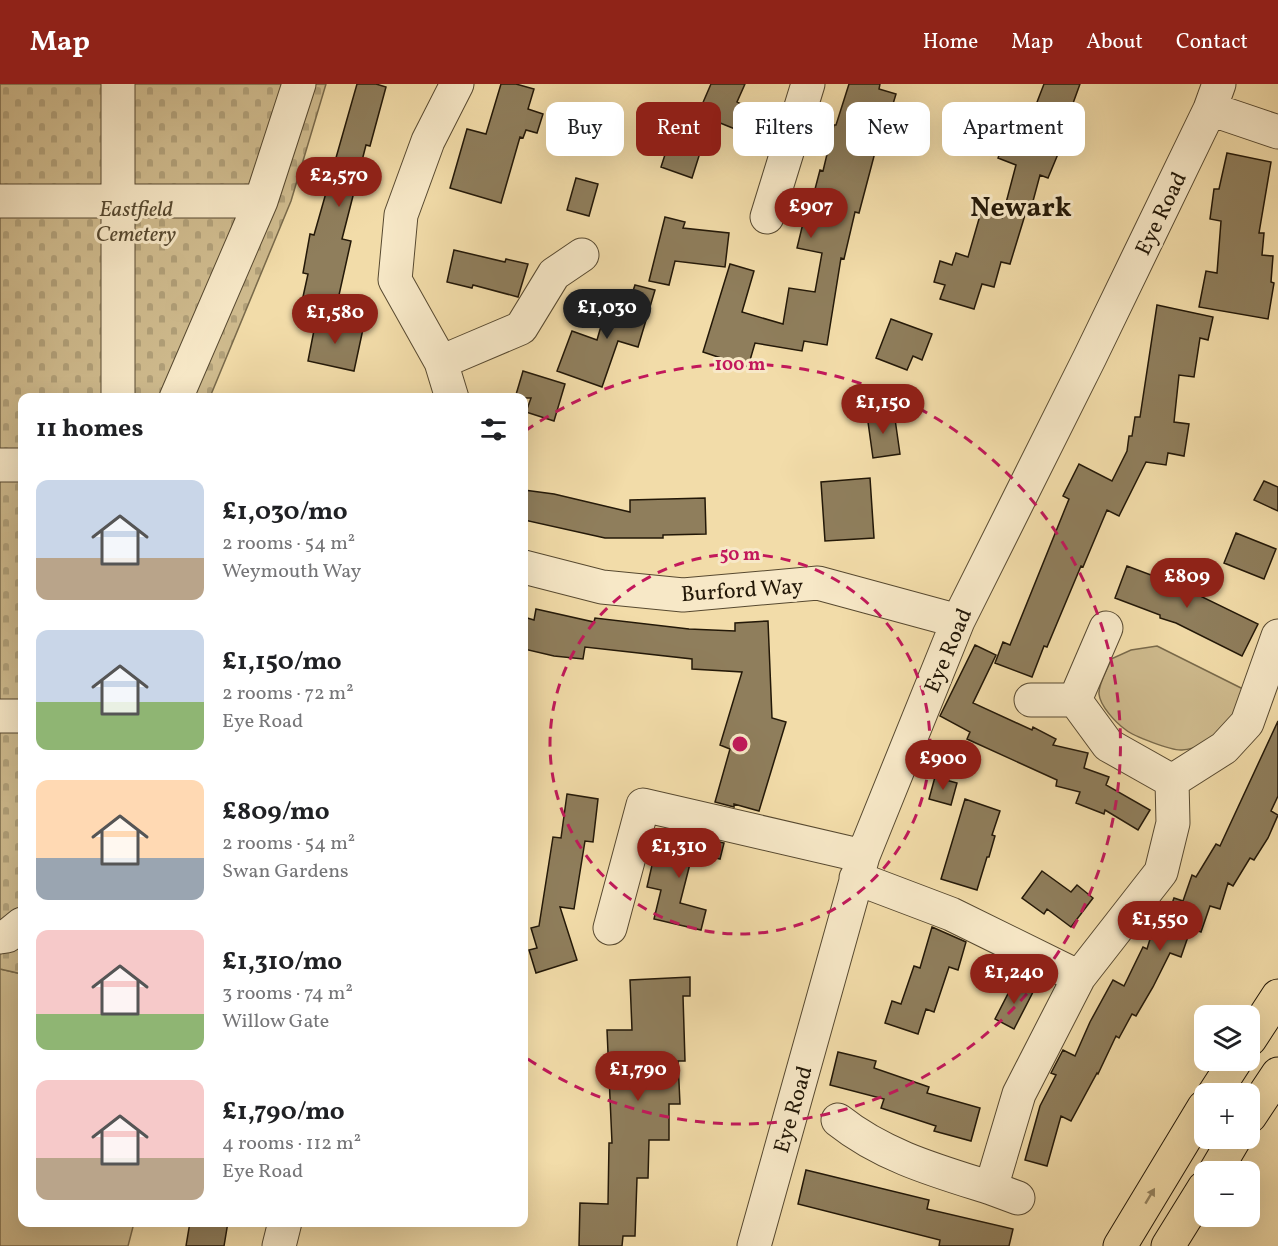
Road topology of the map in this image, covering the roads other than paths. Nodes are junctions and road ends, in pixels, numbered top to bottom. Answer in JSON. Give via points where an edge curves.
{"nodes":[{"id":1,"x":118,"y":84,"type":"edge"},
{"id":2,"x":299,"y":84,"type":"edge"},
{"id":3,"x":457,"y":84,"type":"edge"},
{"id":4,"x":808,"y":84,"type":"edge"},
{"id":5,"x":1215,"y":96,"type":"edge"},
{"id":6,"x":1278,"y":132,"type":"edge"},
{"id":7,"x":0,"y":201,"type":"edge"},
{"id":8,"x":118,"y":201,"type":"junction"},
{"id":9,"x":261,"y":201,"type":"junction"},
{"id":10,"x":767,"y":216,"type":"dead end"},
{"id":11,"x":582,"y":255,"type":"dead end"},
{"id":12,"x":441,"y":362,"type":"junction"},
{"id":13,"x":118,"y":393,"type":"edge"},
{"id":14,"x":178,"y":393,"type":"edge"},
{"id":15,"x":450,"y":393,"type":"edge"},
{"id":16,"x":0,"y":465,"type":"edge"},
{"id":17,"x":18,"y":465,"type":"edge"},
{"id":18,"x":528,"y":568,"type":"edge"},
{"id":19,"x":958,"y":621,"type":"junction"},
{"id":20,"x":1106,"y":628,"type":"dead end"},
{"id":21,"x":1278,"y":636,"type":"edge"},
{"id":22,"x":1032,"y":700,"type":"dead end"},
{"id":23,"x":1075,"y":700,"type":"junction"},
{"id":24,"x":0,"y":716,"type":"edge"},
{"id":25,"x":18,"y":716,"type":"edge"},
{"id":26,"x":1172,"y":781,"type":"junction"},
{"id":27,"x":860,"y":867,"type":"junction"},
{"id":28,"x":18,"y":927,"type":"edge"},
{"id":29,"x":610,"y":928,"type":"dead end"},
{"id":30,"x":0,"y":937,"type":"edge"},
{"id":31,"x":1079,"y":977,"type":"junction"},
{"id":32,"x":1278,"y":996,"type":"edge"},
{"id":33,"x":1260,"y":1024,"type":"edge"},
{"id":34,"x":1278,"y":1074,"type":"edge"},
{"id":35,"x":1260,"y":1101,"type":"edge"},
{"id":36,"x":838,"y":1120,"type":"dead end"},
{"id":37,"x":1194,"y":1124,"type":"edge"},
{"id":38,"x":1194,"y":1204,"type":"edge"},
{"id":39,"x":284,"y":1227,"type":"edge"},
{"id":40,"x":279,"y":1246,"type":"edge"},
{"id":41,"x":754,"y":1246,"type":"edge"},
{"id":42,"x":1120,"y":1246,"type":"edge"},
{"id":43,"x":1168,"y":1246,"type":"edge"}],
"edges":[{"from":1,"to":8,"type":"street"},
{"from":2,"to":9,"type":"street"},
{"from":3,"to":12,"type":"street","via":[[428,141],[401,215],[395,280]]},
{"from":4,"to":10,"type":"street"},
{"from":5,"to":6,"type":"street"},
{"from":5,"to":19,"type":"street","name":"Eye Road"},
{"from":7,"to":8,"type":"street"},
{"from":8,"to":9,"type":"street"},
{"from":8,"to":13,"type":"street"},
{"from":9,"to":14,"type":"street"},
{"from":11,"to":12,"type":"street","via":[[554,274],[521,328]]},
{"from":12,"to":15,"type":"street"},
{"from":16,"to":17,"type":"street"},
{"from":18,"to":19,"type":"street","name":"Burford Way","via":[[602,587],[683,596],[818,583]]},
{"from":19,"to":27,"type":"street","name":"Eye Road"},
{"from":20,"to":23,"type":"street"},
{"from":21,"to":26,"type":"street","via":[[1247,723],[1224,748]]},
{"from":22,"to":23,"type":"street"},
{"from":23,"to":26,"type":"street","via":[[1108,745]]},
{"from":24,"to":25,"type":"street"},
{"from":26,"to":31,"type":"street","via":[[1173,823],[1161,872]]},
{"from":27,"to":29,"type":"street","via":[[643,805]]},
{"from":27,"to":31,"type":"street"},
{"from":27,"to":41,"type":"street","name":"Eye Road"},
{"from":28,"to":30,"type":"street"},
{"from":31,"to":36,"type":"street","via":[[1019,1094],[1005,1193],[920,1166],[858,1136]]},
{"from":32,"to":33,"type":"highway"},
{"from":34,"to":35,"type":"highway"},
{"from":42,"to":37,"type":"highway","one_way":true},
{"from":38,"to":43,"type":"highway"},
{"from":39,"to":40,"type":"street"}]}
